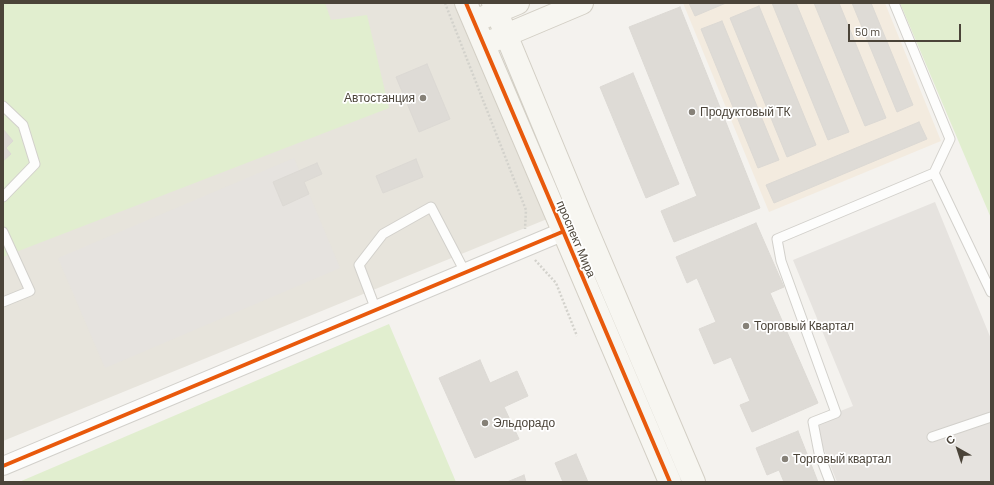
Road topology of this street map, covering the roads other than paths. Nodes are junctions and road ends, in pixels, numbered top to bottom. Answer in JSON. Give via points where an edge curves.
{"nodes":[{"id":1,"x":518,"y":3,"type":"edge"},
{"id":2,"x":582,"y":3,"type":"edge"},
{"id":3,"x":894,"y":3,"type":"edge"},
{"id":4,"x":494,"y":8,"type":"edge"},
{"id":5,"x":470,"y":12,"type":"edge"},
{"id":6,"x":506,"y":35,"type":"junction"},
{"id":7,"x":484,"y":44,"type":"junction"},
{"id":8,"x":3,"y":106,"type":"edge"},
{"id":9,"x":934,"y":173,"type":"junction"},
{"id":10,"x":3,"y":197,"type":"edge"},
{"id":11,"x":3,"y":232,"type":"edge"},
{"id":12,"x":562,"y":232,"type":"junction"},
{"id":13,"x":465,"y":272,"type":"junction"},
{"id":14,"x":991,"y":292,"type":"edge"},
{"id":15,"x":3,"y":302,"type":"edge"},
{"id":16,"x":376,"y":310,"type":"junction"},
{"id":17,"x":991,"y":416,"type":"edge"},
{"id":18,"x":932,"y":437,"type":"dead end"},
{"id":19,"x":3,"y":466,"type":"edge"},
{"id":20,"x":670,"y":482,"type":"edge"},
{"id":21,"x":694,"y":482,"type":"edge"},
{"id":22,"x":830,"y":482,"type":"edge"}],
"edges":[{"from":1,"to":4,"type":"street"},
{"from":2,"to":6,"type":"street"},
{"from":3,"to":9,"type":"lane","via":[[950,139]]},
{"from":4,"to":5,"type":"street"},
{"from":4,"to":6,"type":"street","name":"проспект Мира"},
{"from":5,"to":7,"type":"street","name":"проспект Мира"},
{"from":6,"to":7,"type":"street"},
{"from":6,"to":21,"type":"street","name":"проспект Мира"},
{"from":7,"to":12,"type":"street","name":"проспект Мира"},
{"from":8,"to":10,"type":"lane","via":[[23,125],[35,164]]},
{"from":9,"to":14,"type":"lane"},
{"from":9,"to":22,"type":"lane","via":[[777,239],[781,261],[836,413],[813,422],[818,453]]},
{"from":11,"to":15,"type":"lane","via":[[30,291]]},
{"from":12,"to":13,"type":"street"},
{"from":12,"to":20,"type":"street","name":"проспект Мира"},
{"from":13,"to":16,"type":"street"},
{"from":13,"to":16,"type":"lane","via":[[432,207],[383,234],[359,265]]},
{"from":16,"to":19,"type":"street"},
{"from":17,"to":18,"type":"lane"}]}
